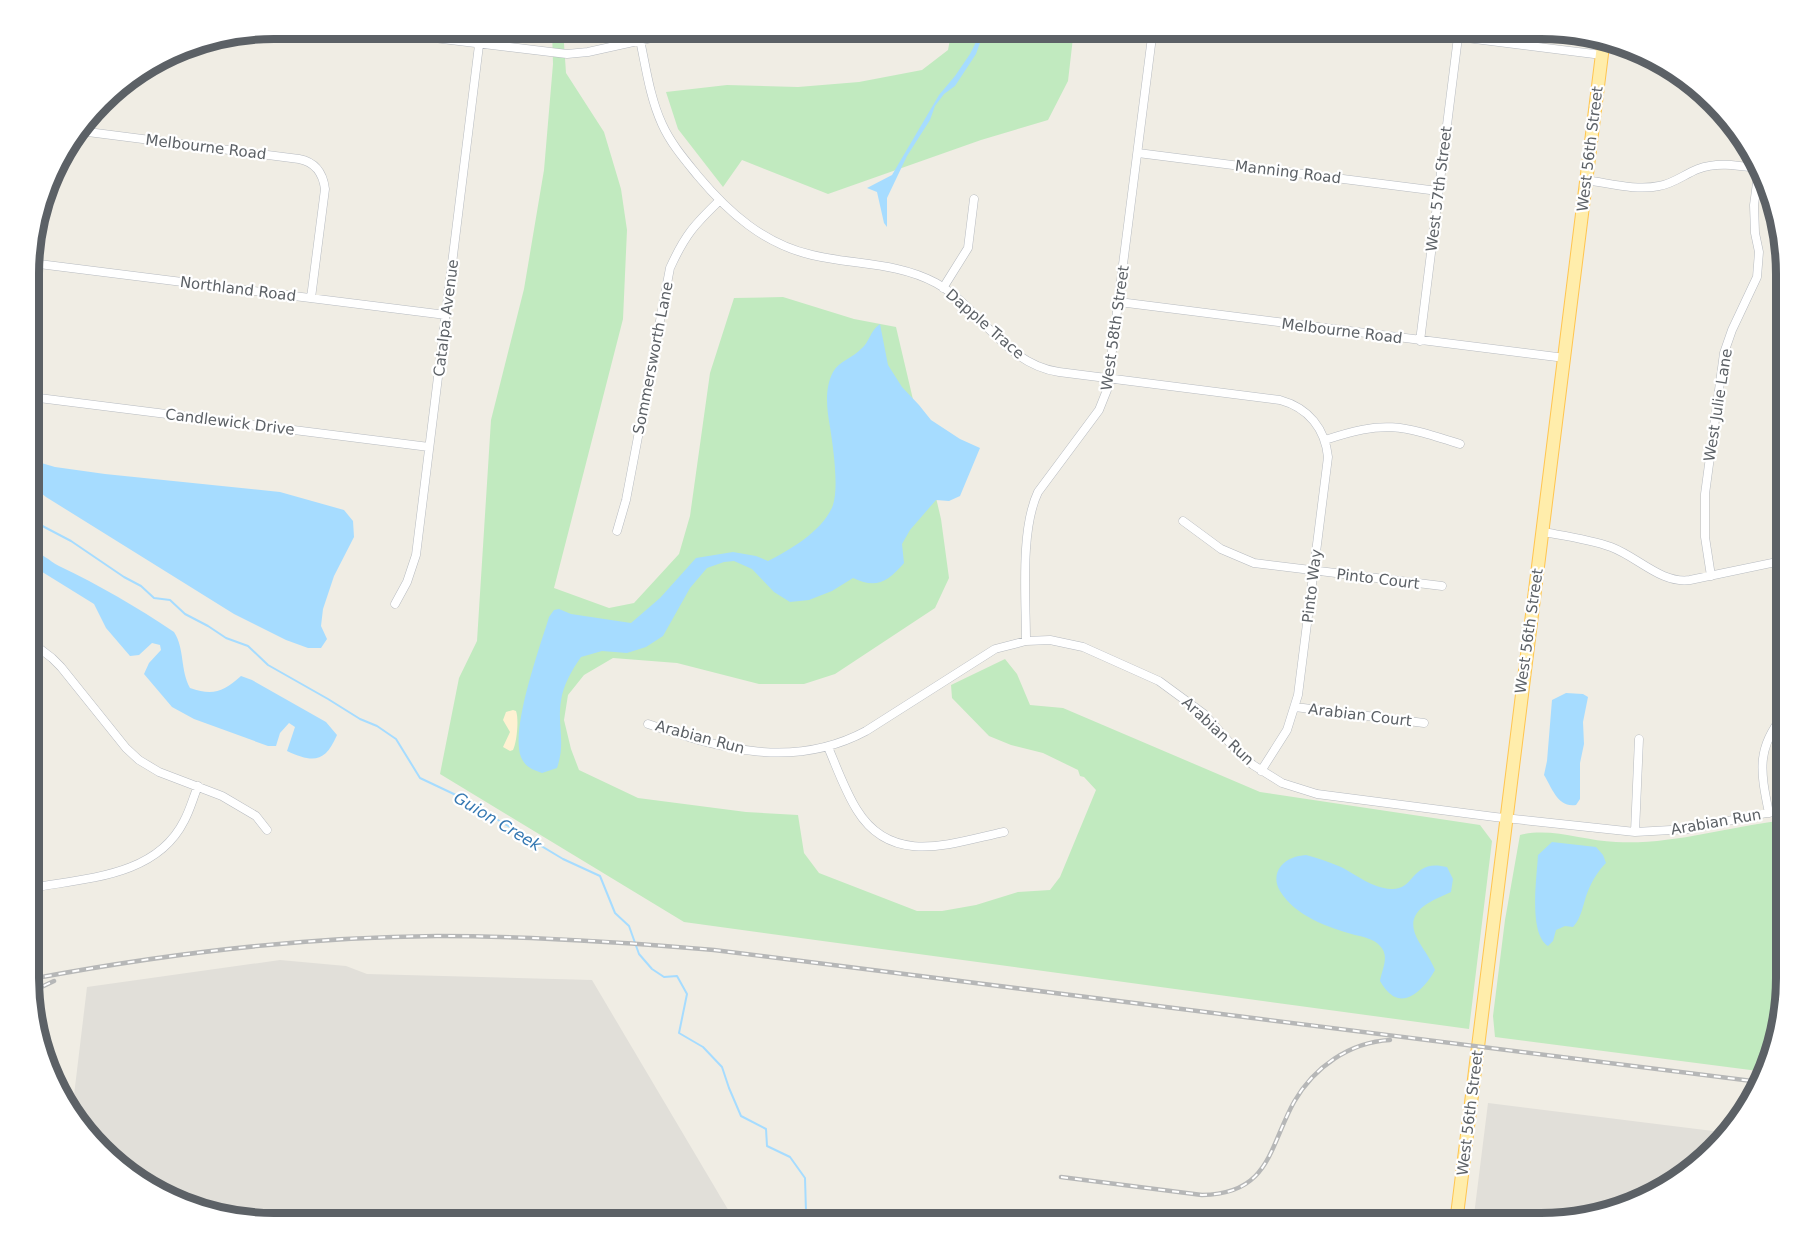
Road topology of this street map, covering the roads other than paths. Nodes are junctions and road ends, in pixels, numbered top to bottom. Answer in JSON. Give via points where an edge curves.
{"nodes":[{"id":1,"x":442,"y":39,"type":"edge"},
{"id":2,"x":480,"y":39,"type":"edge"},
{"id":3,"x":645,"y":39,"type":"edge"},
{"id":4,"x":1152,"y":39,"type":"edge"},
{"id":5,"x":1458,"y":39,"type":"edge"},
{"id":6,"x":1474,"y":39,"type":"edge"},
{"id":7,"x":640,"y":40,"type":"junction"},
{"id":8,"x":479,"y":44,"type":"junction"},
{"id":9,"x":1603,"y":47,"type":"edge"},
{"id":10,"x":1602,"y":55,"type":"junction"},
{"id":11,"x":87,"y":132,"type":"edge"},
{"id":12,"x":1138,"y":153,"type":"junction"},
{"id":13,"x":1750,"y":167,"type":"edge"},
{"id":14,"x":1585,"y":180,"type":"junction"},
{"id":15,"x":1758,"y":183,"type":"edge"},
{"id":16,"x":1438,"y":191,"type":"junction"},
{"id":17,"x":974,"y":199,"type":"dead end"},
{"id":18,"x":720,"y":200,"type":"junction"},
{"id":19,"x":40,"y":264,"type":"edge"},
{"id":20,"x":943,"y":288,"type":"junction"},
{"id":21,"x":311,"y":298,"type":"junction"},
{"id":22,"x":1119,"y":302,"type":"junction"},
{"id":23,"x":446,"y":315,"type":"junction"},
{"id":24,"x":1420,"y":341,"type":"junction"},
{"id":25,"x":1564,"y":357,"type":"junction"},
{"id":26,"x":1108,"y":378,"type":"junction"},
{"id":27,"x":39,"y":399,"type":"edge"},
{"id":28,"x":1325,"y":440,"type":"junction"},
{"id":29,"x":1460,"y":444,"type":"dead end"},
{"id":30,"x":429,"y":447,"type":"junction"},
{"id":31,"x":1183,"y":521,"type":"dead end"},
{"id":32,"x":617,"y":531,"type":"dead end"},
{"id":33,"x":1543,"y":532,"type":"junction"},
{"id":34,"x":1776,"y":562,"type":"edge"},
{"id":35,"x":1314,"y":571,"type":"junction"},
{"id":36,"x":1711,"y":576,"type":"junction"},
{"id":37,"x":1442,"y":586,"type":"dead end"},
{"id":38,"x":395,"y":604,"type":"dead end"},
{"id":39,"x":1026,"y":640,"type":"junction"},
{"id":40,"x":39,"y":648,"type":"edge"},
{"id":41,"x":1295,"y":707,"type":"junction"},
{"id":42,"x":1424,"y":723,"type":"dead end"},
{"id":43,"x":648,"y":724,"type":"dead end"},
{"id":44,"x":1776,"y":724,"type":"edge"},
{"id":45,"x":1639,"y":739,"type":"dead end"},
{"id":46,"x":828,"y":747,"type":"junction"},
{"id":47,"x":1261,"y":771,"type":"junction"},
{"id":48,"x":198,"y":786,"type":"junction"},
{"id":49,"x":1776,"y":811,"type":"edge"},
{"id":50,"x":1769,"y":813,"type":"junction"},
{"id":51,"x":1506,"y":817,"type":"junction"},
{"id":52,"x":267,"y":830,"type":"dead end"},
{"id":53,"x":1635,"y":831,"type":"junction"},
{"id":54,"x":1004,"y":832,"type":"dead end"},
{"id":55,"x":39,"y":887,"type":"edge"},
{"id":56,"x":1457,"y":1213,"type":"edge"}],
"edges":[{"from":1,"to":8,"type":"street"},
{"from":2,"to":8,"type":"street","name":"Catalpa Avenue"},
{"from":3,"to":7,"type":"street"},
{"from":4,"to":12,"type":"street","name":"West 58th Street"},
{"from":5,"to":16,"type":"street","name":"West 57th Street"},
{"from":6,"to":10,"type":"street"},
{"from":7,"to":8,"type":"street","via":[[567,54]]},
{"from":7,"to":18,"type":"street","name":"Dapple Trace","via":[[652,98],[666,131],[683,158]]},
{"from":8,"to":23,"type":"street","name":"Catalpa Avenue"},
{"from":9,"to":10,"type":"main road","name":"West 56th Street"},
{"from":10,"to":14,"type":"main road","name":"West 56th Street"},
{"from":11,"to":21,"type":"street","name":"Melbourne Road","via":[[299,159],[316,166],[325,189]]},
{"from":12,"to":16,"type":"street","name":"Manning Road"},
{"from":12,"to":22,"type":"street","name":"West 58th Street"},
{"from":13,"to":14,"type":"street","via":[[1714,165],[1651,187]]},
{"from":14,"to":25,"type":"main road","name":"West 56th Street"},
{"from":15,"to":36,"type":"street","name":"West Julie Lane","via":[[1754,205],[1759,252],[1757,277],[1724,353],[1704,494]]},
{"from":16,"to":24,"type":"street","name":"West 57th Street"},
{"from":17,"to":20,"type":"street","via":[[968,248]]},
{"from":18,"to":20,"type":"street","name":"Dapple Trace","via":[[750,227],[785,246],[823,257],[894,267]]},
{"from":18,"to":32,"type":"street","name":"Sommersworth Lane","via":[[686,235],[670,268]]},
{"from":19,"to":21,"type":"street","name":"Northland Road"},
{"from":20,"to":26,"type":"street","name":"Dapple Trace","via":[[1026,361],[1055,371]]},
{"from":21,"to":23,"type":"street","name":"Northland Road"},
{"from":22,"to":24,"type":"street","name":"Melbourne Road"},
{"from":22,"to":26,"type":"street","name":"West 58th Street"},
{"from":23,"to":30,"type":"street","name":"Catalpa Avenue"},
{"from":24,"to":25,"type":"street","name":"Melbourne Road"},
{"from":25,"to":33,"type":"main road","name":"West 56th Street"},
{"from":26,"to":28,"type":"street","name":"Dapple Trace","via":[[1284,401],[1306,412]]},
{"from":26,"to":39,"type":"street","name":"West 58th Street","via":[[1099,410],[1038,492],[1029,515]]},
{"from":27,"to":30,"type":"street","name":"Candlewick Drive"},
{"from":28,"to":29,"type":"street","via":[[1360,429],[1393,426]]},
{"from":28,"to":35,"type":"street","name":"Pinto Way","via":[[1328,457]]},
{"from":30,"to":38,"type":"street","name":"Catalpa Avenue","via":[[416,555]]},
{"from":31,"to":35,"type":"street","name":"Pinto Court","via":[[1239,558]]},
{"from":33,"to":36,"type":"street","via":[[1611,547],[1669,579]]},
{"from":33,"to":51,"type":"main road","name":"West 56th Street"},
{"from":34,"to":36,"type":"street"},
{"from":35,"to":37,"type":"street","name":"Pinto Court"},
{"from":35,"to":41,"type":"street","name":"Pinto Way"},
{"from":39,"to":46,"type":"street","name":"Arabian Run","via":[[987,653],[869,729]]},
{"from":39,"to":47,"type":"street","name":"Arabian Run","via":[[1055,640],[1079,646],[1159,681],[1204,714]]},
{"from":40,"to":48,"type":"street","via":[[61,667],[139,760]]},
{"from":41,"to":42,"type":"street","name":"Arabian Court"},
{"from":41,"to":47,"type":"street","name":"Pinto Way","via":[[1286,731]]},
{"from":43,"to":46,"type":"street","name":"Arabian Run","via":[[704,742],[756,752],[793,753]]},
{"from":44,"to":50,"type":"street","via":[[1763,751],[1761,778]]},
{"from":45,"to":53,"type":"street"},
{"from":46,"to":54,"type":"street","via":[[857,812],[869,827],[889,840],[927,848]]},
{"from":47,"to":51,"type":"street","name":"Arabian Run","via":[[1282,783],[1317,794]]},
{"from":48,"to":52,"type":"street","via":[[256,816]]},
{"from":48,"to":55,"type":"street","via":[[184,822],[157,854],[118,872]]},
{"from":49,"to":50,"type":"street","name":"Arabian Run"},
{"from":50,"to":53,"type":"street","name":"Arabian Run","via":[[1689,829]]},
{"from":51,"to":53,"type":"street","name":"Arabian Run"},
{"from":51,"to":56,"type":"main road","name":"West 56th Street"}]}
